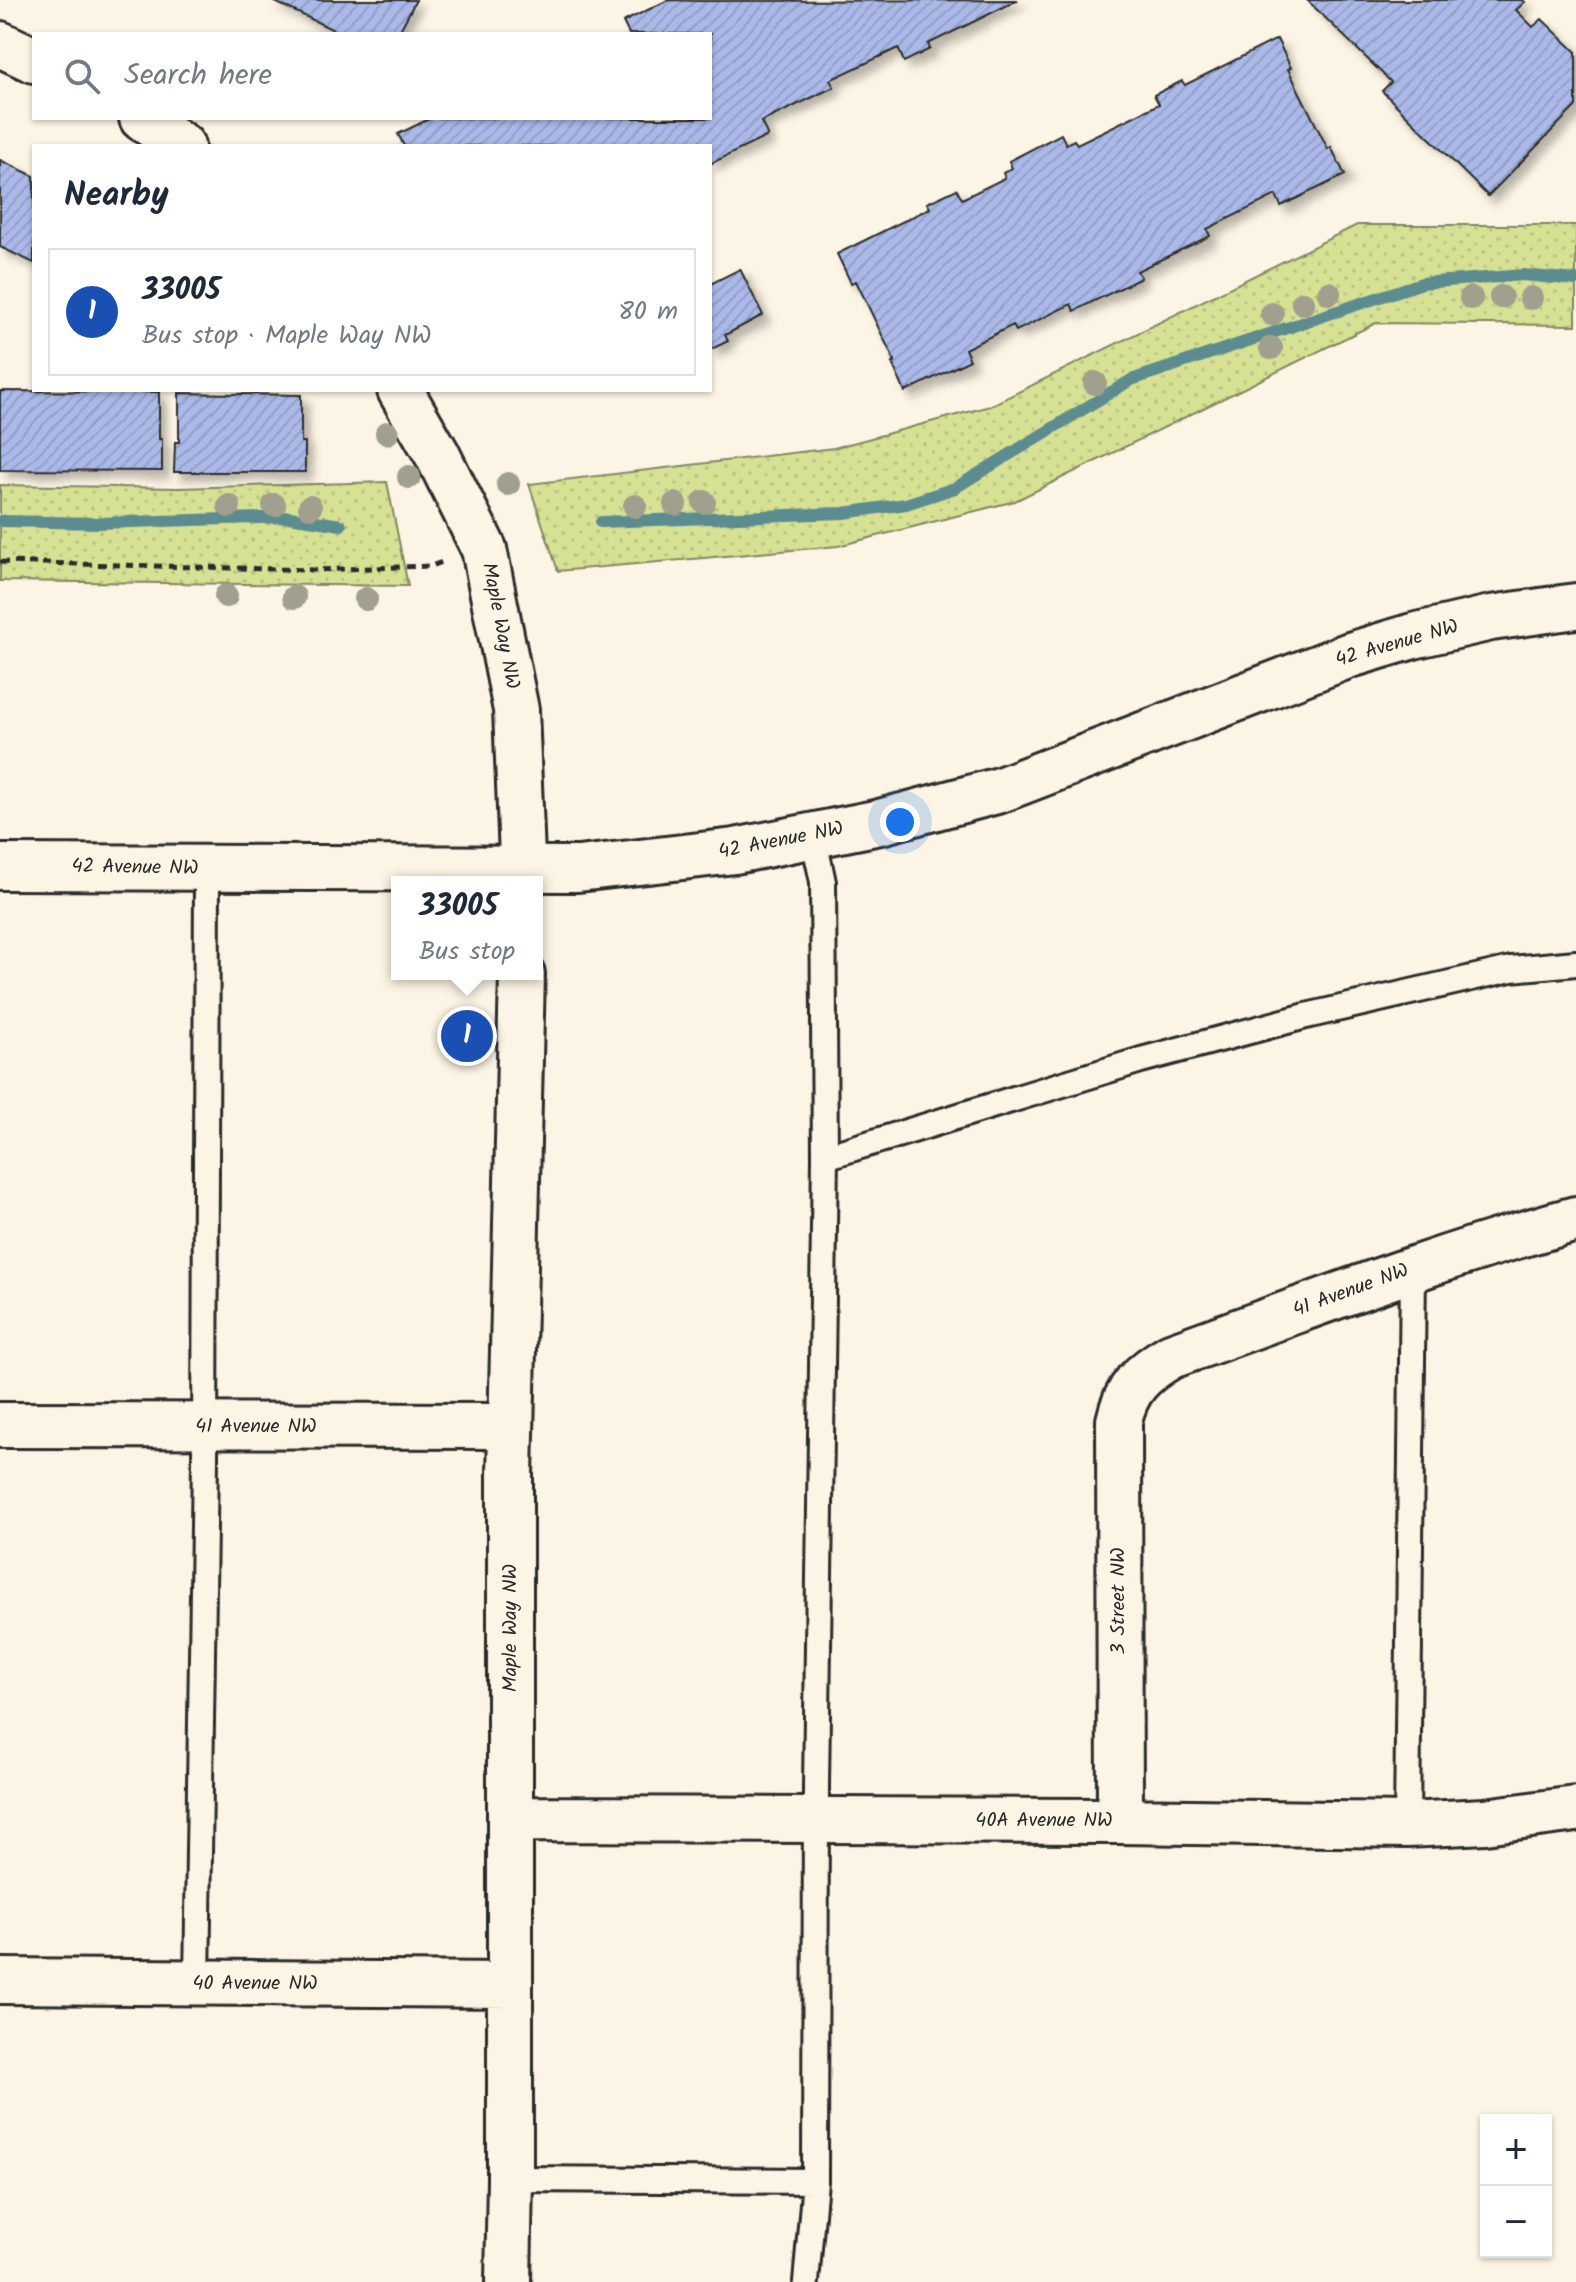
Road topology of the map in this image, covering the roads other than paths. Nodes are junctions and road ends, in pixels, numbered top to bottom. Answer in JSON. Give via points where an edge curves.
{"nodes":[{"id":1,"x":0,"y":44,"type":"edge"},
{"id":2,"x":32,"y":59,"type":"edge"},
{"id":3,"x":145,"y":120,"type":"edge"},
{"id":4,"x":179,"y":144,"type":"edge"},
{"id":5,"x":401,"y":392,"type":"edge"},
{"id":6,"x":1576,"y":606,"type":"edge"},
{"id":7,"x":813,"y":835,"type":"junction"},
{"id":8,"x":0,"y":867,"type":"edge"},
{"id":9,"x":207,"y":869,"type":"junction"},
{"id":10,"x":524,"y":876,"type":"edge"},
{"id":11,"x":1576,"y":963,"type":"edge"},
{"id":12,"x":522,"y":980,"type":"edge"},
{"id":13,"x":825,"y":1157,"type":"junction"},
{"id":14,"x":1576,"y":1219,"type":"edge"},
{"id":15,"x":1413,"y":1269,"type":"junction"},
{"id":16,"x":1134,"y":1383,"type":"joint"},
{"id":17,"x":0,"y":1425,"type":"edge"},
{"id":18,"x":511,"y":1426,"type":"junction"},
{"id":19,"x":205,"y":1427,"type":"junction"},
{"id":20,"x":1576,"y":1809,"type":"edge"},
{"id":21,"x":511,"y":1819,"type":"junction"},
{"id":22,"x":816,"y":1820,"type":"junction"},
{"id":23,"x":1120,"y":1821,"type":"junction"},
{"id":24,"x":1407,"y":1825,"type":"junction"},
{"id":25,"x":0,"y":1981,"type":"edge"},
{"id":26,"x":197,"y":1983,"type":"junction"},
{"id":27,"x":510,"y":1985,"type":"junction"},
{"id":28,"x":510,"y":2179,"type":"junction"},
{"id":29,"x":815,"y":2181,"type":"junction"},
{"id":30,"x":508,"y":2282,"type":"edge"},
{"id":31,"x":806,"y":2282,"type":"edge"}],
"edges":[{"from":1,"to":2,"type":"street"},
{"from":3,"to":4,"type":"street"},
{"from":5,"to":10,"type":"street","name":"Maple Way NW","via":[[484,549],[516,710]]},
{"from":6,"to":7,"type":"street","name":"42 Avenue NW","via":[[1413,636],[1350,655],[1000,790]]},
{"from":7,"to":10,"type":"street","name":"42 Avenue NW","via":[[735,851]]},
{"from":7,"to":13,"type":"lane","via":[[823,882]]},
{"from":8,"to":9,"type":"street","name":"42 Avenue NW"},
{"from":9,"to":10,"type":"street","name":"42 Avenue NW"},
{"from":9,"to":19,"type":"lane"},
{"from":11,"to":13,"type":"lane","via":[[1511,969],[1306,1016],[1141,1060]]},
{"from":12,"to":18,"type":"street","name":"Maple Way NW"},
{"from":13,"to":22,"type":"lane"},
{"from":14,"to":15,"type":"street","name":"41 Avenue NW"},
{"from":15,"to":16,"type":"street","name":"41 Avenue NW","via":[[1171,1356]]},
{"from":15,"to":24,"type":"lane"},
{"from":16,"to":23,"type":"street","name":"3 Street NW","via":[[1119,1421]]},
{"from":17,"to":19,"type":"street","name":"41 Avenue NW"},
{"from":18,"to":19,"type":"street","name":"41 Avenue NW"},
{"from":18,"to":21,"type":"street","name":"Maple Way NW"},
{"from":19,"to":26,"type":"lane"},
{"from":20,"to":24,"type":"street","name":"40A Avenue NW"},
{"from":21,"to":22,"type":"street","name":"40A Avenue NW"},
{"from":21,"to":27,"type":"street","name":"Maple Way NW"},
{"from":22,"to":23,"type":"street","name":"40A Avenue NW"},
{"from":22,"to":29,"type":"lane"},
{"from":23,"to":24,"type":"street","name":"40A Avenue NW"},
{"from":25,"to":26,"type":"street","name":"40 Avenue NW"},
{"from":26,"to":27,"type":"street","name":"40 Avenue NW"},
{"from":27,"to":28,"type":"street","name":"Maple Way NW"},
{"from":28,"to":29,"type":"lane"},
{"from":28,"to":30,"type":"street","name":"Maple Way NW"},
{"from":29,"to":31,"type":"lane"}]}
